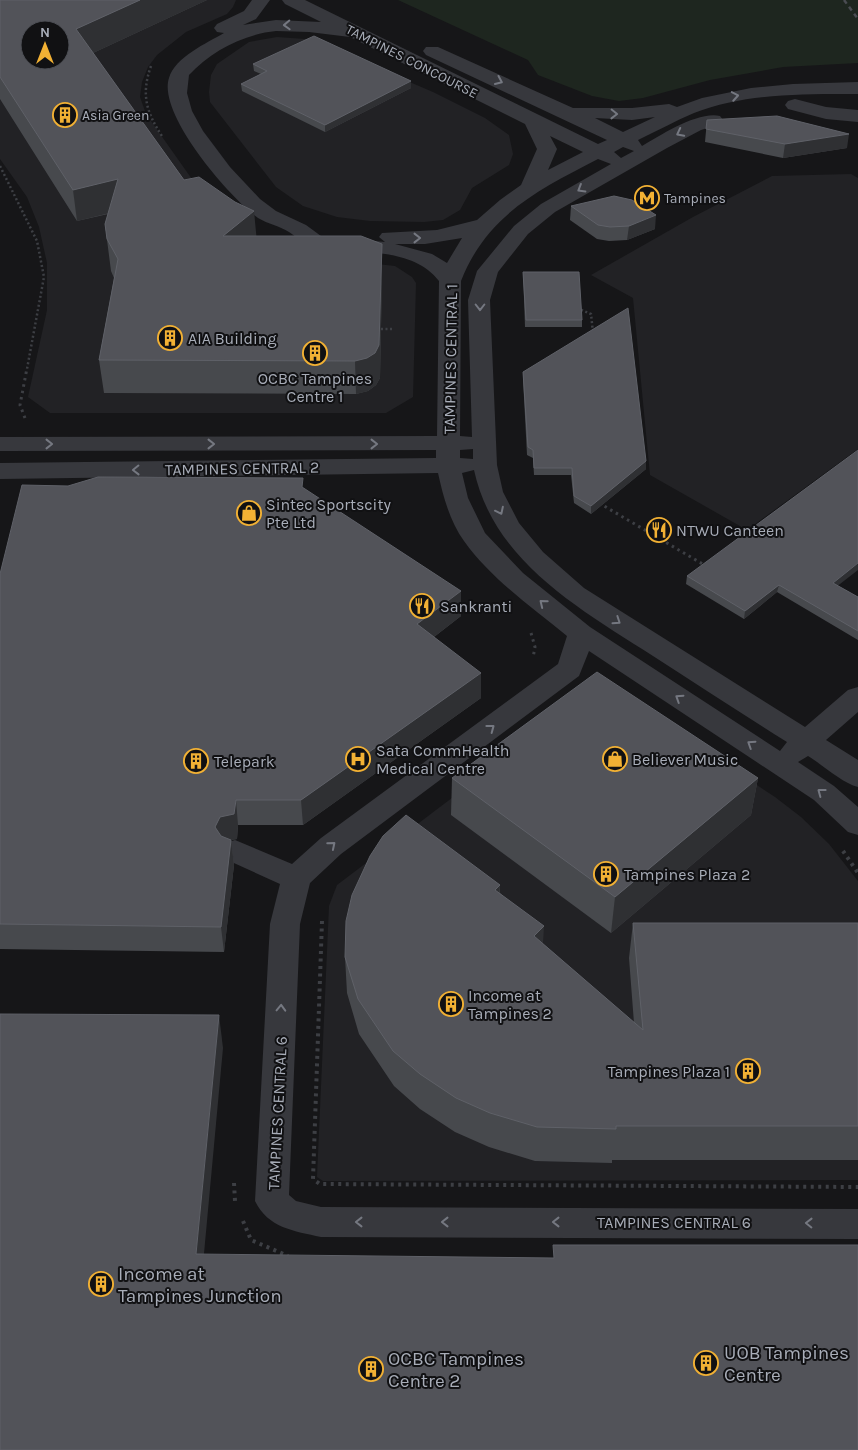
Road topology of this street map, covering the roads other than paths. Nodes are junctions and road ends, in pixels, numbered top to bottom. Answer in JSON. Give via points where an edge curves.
{"nodes":[{"id":1,"x":261,"y":0,"type":"edge"},
{"id":2,"x":291,"y":0,"type":"edge"},
{"id":3,"x":326,"y":0,"type":"edge"},
{"id":4,"x":353,"y":32,"type":"junction"},
{"id":5,"x":183,"y":69,"type":"junction"},
{"id":6,"x":858,"y":88,"type":"edge"},
{"id":7,"x":858,"y":102,"type":"edge"},
{"id":8,"x":795,"y":105,"type":"junction"},
{"id":9,"x":688,"y":108,"type":"junction"},
{"id":10,"x":565,"y":111,"type":"junction"},
{"id":11,"x":858,"y":116,"type":"edge"},
{"id":12,"x":533,"y":121,"type":"junction"},
{"id":13,"x":622,"y":139,"type":"junction"},
{"id":14,"x":599,"y":151,"type":"junction"},
{"id":15,"x":646,"y":152,"type":"junction"},
{"id":16,"x":623,"y":165,"type":"junction"},
{"id":17,"x":532,"y":185,"type":"junction"},
{"id":18,"x":483,"y":225,"type":"junction"},
{"id":19,"x":299,"y":228,"type":"junction"},
{"id":20,"x":450,"y":281,"type":"junction"},
{"id":21,"x":0,"y":444,"type":"edge"},
{"id":22,"x":484,"y":454,"type":"junction"},
{"id":23,"x":448,"y":455,"type":"junction"},
{"id":24,"x":0,"y":471,"type":"edge"},
{"id":25,"x":581,"y":633,"type":"junction"},
{"id":26,"x":858,"y":697,"type":"edge"},
{"id":27,"x":748,"y":704,"type":"junction"},
{"id":28,"x":720,"y":724,"type":"junction"},
{"id":29,"x":807,"y":742,"type":"junction"},
{"id":30,"x":781,"y":764,"type":"junction"},
{"id":31,"x":858,"y":777,"type":"edge"},
{"id":32,"x":858,"y":824,"type":"edge"},
{"id":33,"x":235,"y":851,"type":"dead end"},
{"id":34,"x":296,"y":878,"type":"junction"},
{"id":35,"x":858,"y":1224,"type":"edge"}],
"edges":[{"from":1,"to":5,"type":"street","via":[[250,15],[202,38],[178,58]]},
{"from":2,"to":4,"type":"street","name":"TAMPINES CONCOURSE"},
{"from":3,"to":10,"type":"street","name":"TAMPINES CONCOURSE","one_way":true},
{"from":4,"to":5,"type":"street","one_way":true,"via":[[310,25],[269,26],[236,34]]},
{"from":4,"to":12,"type":"street","name":"TAMPINES CONCOURSE"},
{"from":5,"to":19,"type":"street","via":[[176,93],[196,135],[243,195],[266,214]]},
{"from":9,"to":6,"type":"street","name":"TAMPINES CENTRAL 1","one_way":true,"via":[[714,100],[792,88]]},
{"from":7,"to":8,"type":"street","name":"TAMPINES CENTRAL 1"},
{"from":8,"to":11,"type":"street","via":[[826,113]]},
{"from":8,"to":15,"type":"street","name":"TAMPINES CENTRAL 1","one_way":true,"via":[[732,113],[694,126]]},
{"from":10,"to":9,"type":"street","name":"TAMPINES CONCOURSE","one_way":true,"via":[[632,114]]},
{"from":9,"to":13,"type":"street","name":"TAMPINES CENTRAL 1"},
{"from":10,"to":13,"type":"street","name":"TAMPINES CONCOURSE"},
{"from":12,"to":14,"type":"street","name":"TAMPINES CONCOURSE"},
{"from":12,"to":17,"type":"street","via":[[547,149]]},
{"from":13,"to":14,"type":"street","name":"TAMPINES CENTRAL 1"},
{"from":13,"to":15,"type":"street","name":"TAMPINES CONCOURSE"},
{"from":14,"to":16,"type":"street","name":"TAMPINES CONCOURSE"},
{"from":14,"to":17,"type":"street","name":"TAMPINES CENTRAL 1"},
{"from":15,"to":16,"type":"street","name":"TAMPINES CENTRAL 1"},
{"from":16,"to":22,"type":"street","name":"TAMPINES CENTRAL 1","one_way":true,"via":[[548,208],[522,230],[488,271],[480,300]]},
{"from":17,"to":18,"type":"street","name":"TAMPINES CENTRAL 1"},
{"from":19,"to":18,"type":"street","one_way":true,"via":[[392,238],[428,238]]},
{"from":18,"to":20,"type":"street","name":"TAMPINES CENTRAL 1","via":[[456,261]]},
{"from":19,"to":20,"type":"street","via":[[313,240],[388,249],[427,258]]},
{"from":20,"to":23,"type":"street","name":"TAMPINES CENTRAL 1"},
{"from":21,"to":23,"type":"street","name":"TAMPINES CENTRAL 2","one_way":true},
{"from":22,"to":23,"type":"street","name":"TAMPINES CENTRAL 2"},
{"from":22,"to":27,"type":"street","name":"TAMPINES CENTRAL 1","one_way":true,"via":[[491,492],[508,526],[534,558],[575,594]]},
{"from":23,"to":24,"type":"street","name":"TAMPINES CENTRAL 2","one_way":true},
{"from":25,"to":23,"type":"street","name":"TAMPINES CENTRAL 1","one_way":true,"via":[[514,580],[474,537],[456,498]]},
{"from":28,"to":25,"type":"street","name":"TAMPINES CENTRAL 1","one_way":true},
{"from":34,"to":25,"type":"street","one_way":true,"via":[[331,846],[570,669]]},
{"from":26,"to":29,"type":"street"},
{"from":27,"to":28,"type":"street"},
{"from":27,"to":29,"type":"street","name":"TAMPINES CENTRAL 1"},
{"from":30,"to":28,"type":"street","name":"TAMPINES CENTRAL 1","one_way":true},
{"from":29,"to":30,"type":"street"},
{"from":29,"to":31,"type":"street","name":"TAMPINES CENTRAL 1"},
{"from":32,"to":30,"type":"street","name":"TAMPINES CENTRAL 1","one_way":true,"via":[[824,793]]},
{"from":33,"to":34,"type":"street"},
{"from":35,"to":34,"type":"street","name":"TAMPINES CENTRAL 6","one_way":true,"via":[[321,1222],[287,1214],[272,1201],[284,924]]}]}
